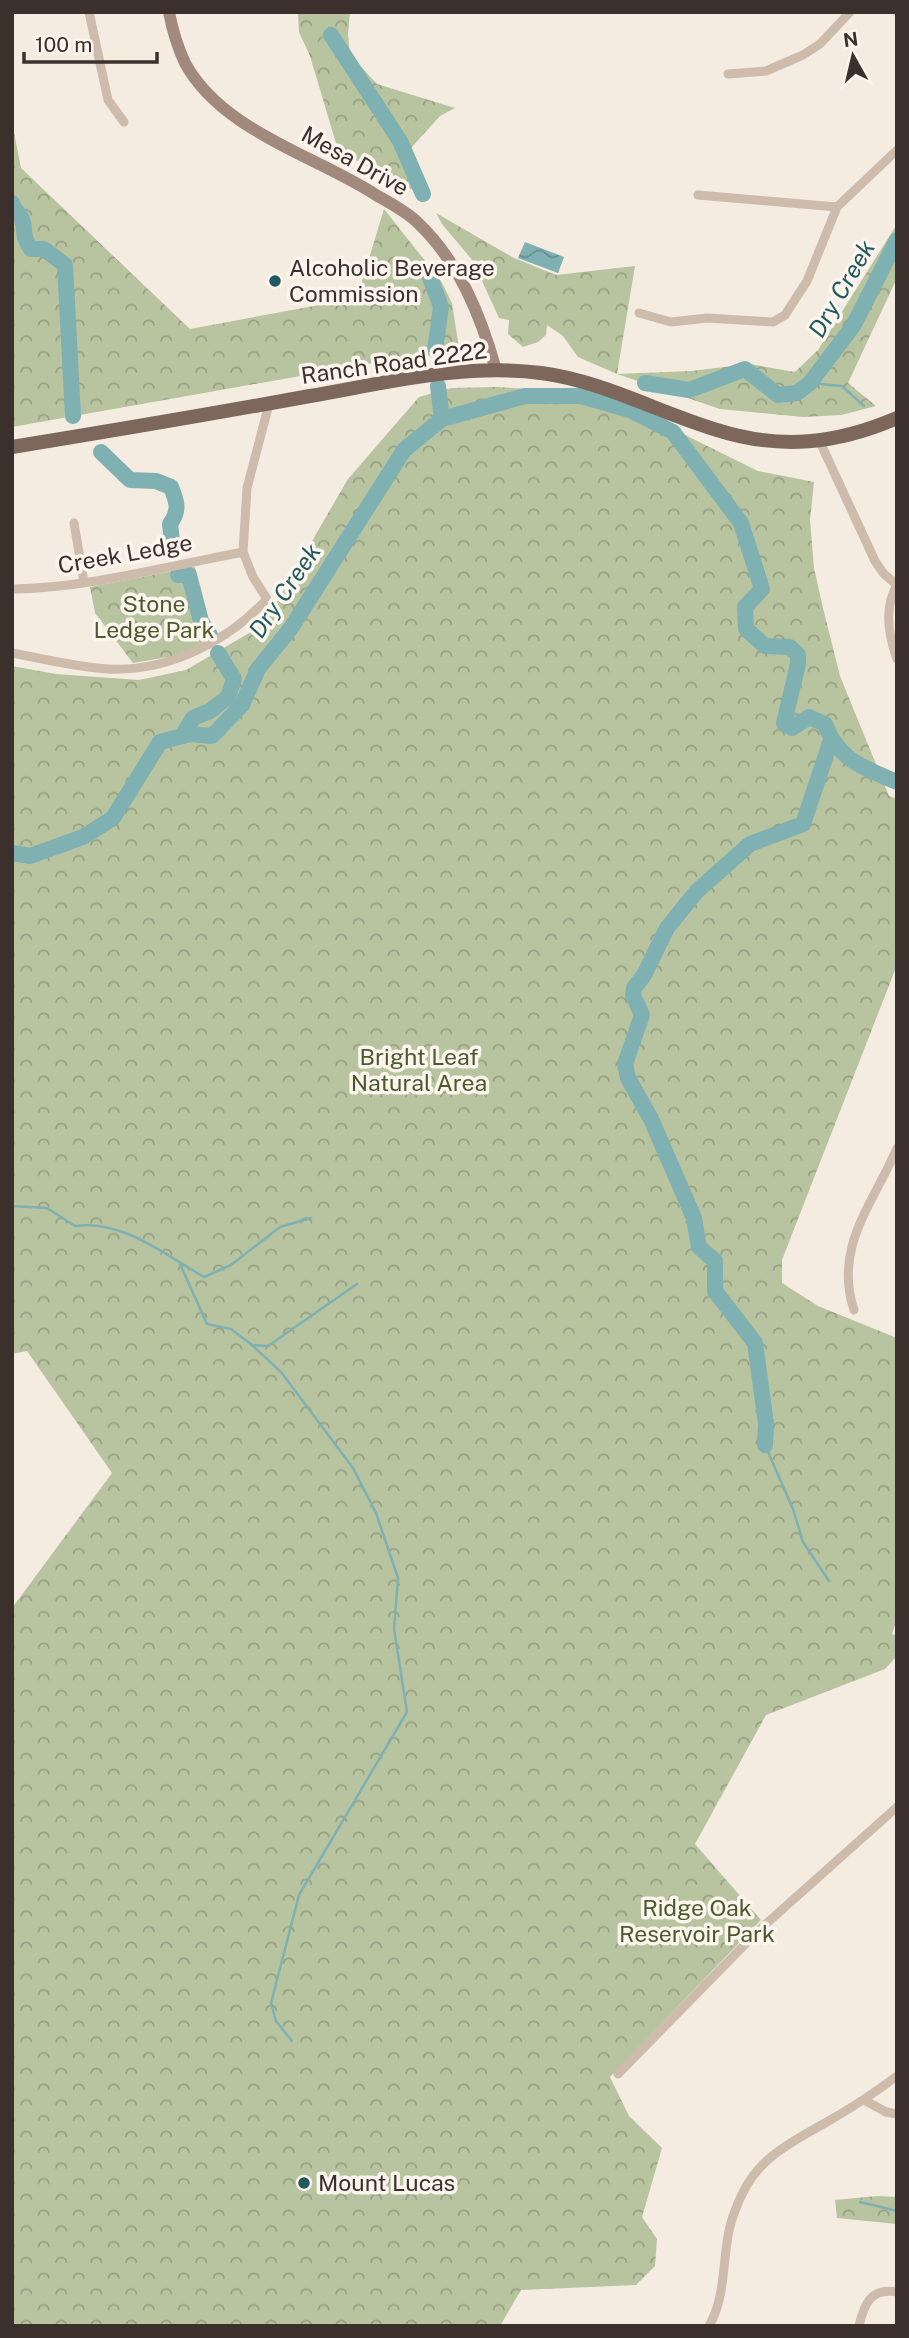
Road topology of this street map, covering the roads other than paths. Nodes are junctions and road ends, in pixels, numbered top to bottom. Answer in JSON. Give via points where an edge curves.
{"nodes":[{"id":1,"x":89,"y":12,"type":"edge"},
{"id":2,"x":169,"y":12,"type":"edge"},
{"id":3,"x":850,"y":12,"type":"edge"},
{"id":4,"x":728,"y":74,"type":"dead end"},
{"id":5,"x":124,"y":122,"type":"dead end"},
{"id":6,"x":897,"y":150,"type":"edge"},
{"id":7,"x":698,"y":195,"type":"dead end"},
{"id":8,"x":837,"y":206,"type":"junction"},
{"id":9,"x":639,"y":313,"type":"dead end"},
{"id":10,"x":496,"y":370,"type":"junction"},
{"id":11,"x":269,"y":404,"type":"junction"},
{"id":12,"x":897,"y":418,"type":"edge"},
{"id":13,"x":820,"y":442,"type":"junction"},
{"id":14,"x":12,"y":447,"type":"edge"},
{"id":15,"x":74,"y":523,"type":"dead end"},
{"id":16,"x":243,"y":552,"type":"junction"},
{"id":17,"x":84,"y":582,"type":"junction"},
{"id":18,"x":896,"y":584,"type":"edge"},
{"id":19,"x":12,"y":589,"type":"edge"},
{"id":20,"x":12,"y":653,"type":"edge"},
{"id":21,"x":897,"y":659,"type":"edge"},
{"id":22,"x":897,"y":1148,"type":"edge"},
{"id":23,"x":854,"y":1310,"type":"dead end"},
{"id":24,"x":897,"y":1807,"type":"edge"},
{"id":25,"x":618,"y":2074,"type":"dead end"},
{"id":26,"x":897,"y":2077,"type":"edge"},
{"id":27,"x":864,"y":2100,"type":"junction"},
{"id":28,"x":897,"y":2114,"type":"edge"},
{"id":29,"x":897,"y":2292,"type":"edge"},
{"id":30,"x":709,"y":2326,"type":"edge"},
{"id":31,"x":859,"y":2326,"type":"edge"}],
"edges":[{"from":1,"to":5,"type":"street","via":[[108,100]]},
{"from":2,"to":10,"type":"street","name":"Mesa Drive","via":[[185,62],[205,91],[228,112],[357,182],[417,222],[463,282],[484,326]]},
{"from":3,"to":4,"type":"street","via":[[803,55],[766,71]]},
{"from":6,"to":8,"type":"street"},
{"from":7,"to":8,"type":"street"},
{"from":8,"to":9,"type":"street","via":[[807,281],[785,314],[773,321],[706,318],[671,322]]},
{"from":10,"to":11,"type":"main road","name":"Ranch Road 2222","via":[[420,377]]},
{"from":10,"to":13,"type":"main road","name":"Ranch Road 2222","via":[[584,382],[717,430],[765,441]]},
{"from":11,"to":14,"type":"main road","name":"Ranch Road 2222"},
{"from":11,"to":16,"type":"street","via":[[247,488]]},
{"from":12,"to":13,"type":"main road","name":"Ranch Road 2222","via":[[865,432]]},
{"from":13,"to":18,"type":"street","via":[[875,561]]},
{"from":15,"to":17,"type":"street"},
{"from":16,"to":17,"type":"street","name":"Creek Ledge"},
{"from":16,"to":20,"type":"street","via":[[267,599],[247,620],[208,646],[170,661],[109,669]]},
{"from":17,"to":19,"type":"street","name":"Creek Ledge"},
{"from":18,"to":21,"type":"street","via":[[888,622]]},
{"from":22,"to":23,"type":"street","via":[[850,1247],[848,1293]]},
{"from":24,"to":25,"type":"street","via":[[758,1931]]},
{"from":26,"to":27,"type":"street"},
{"from":27,"to":28,"type":"street"},
{"from":27,"to":30,"type":"street","via":[[786,2146],[750,2179],[728,2232],[719,2299]]},
{"from":29,"to":31,"type":"street","via":[[872,2295]]}]}
